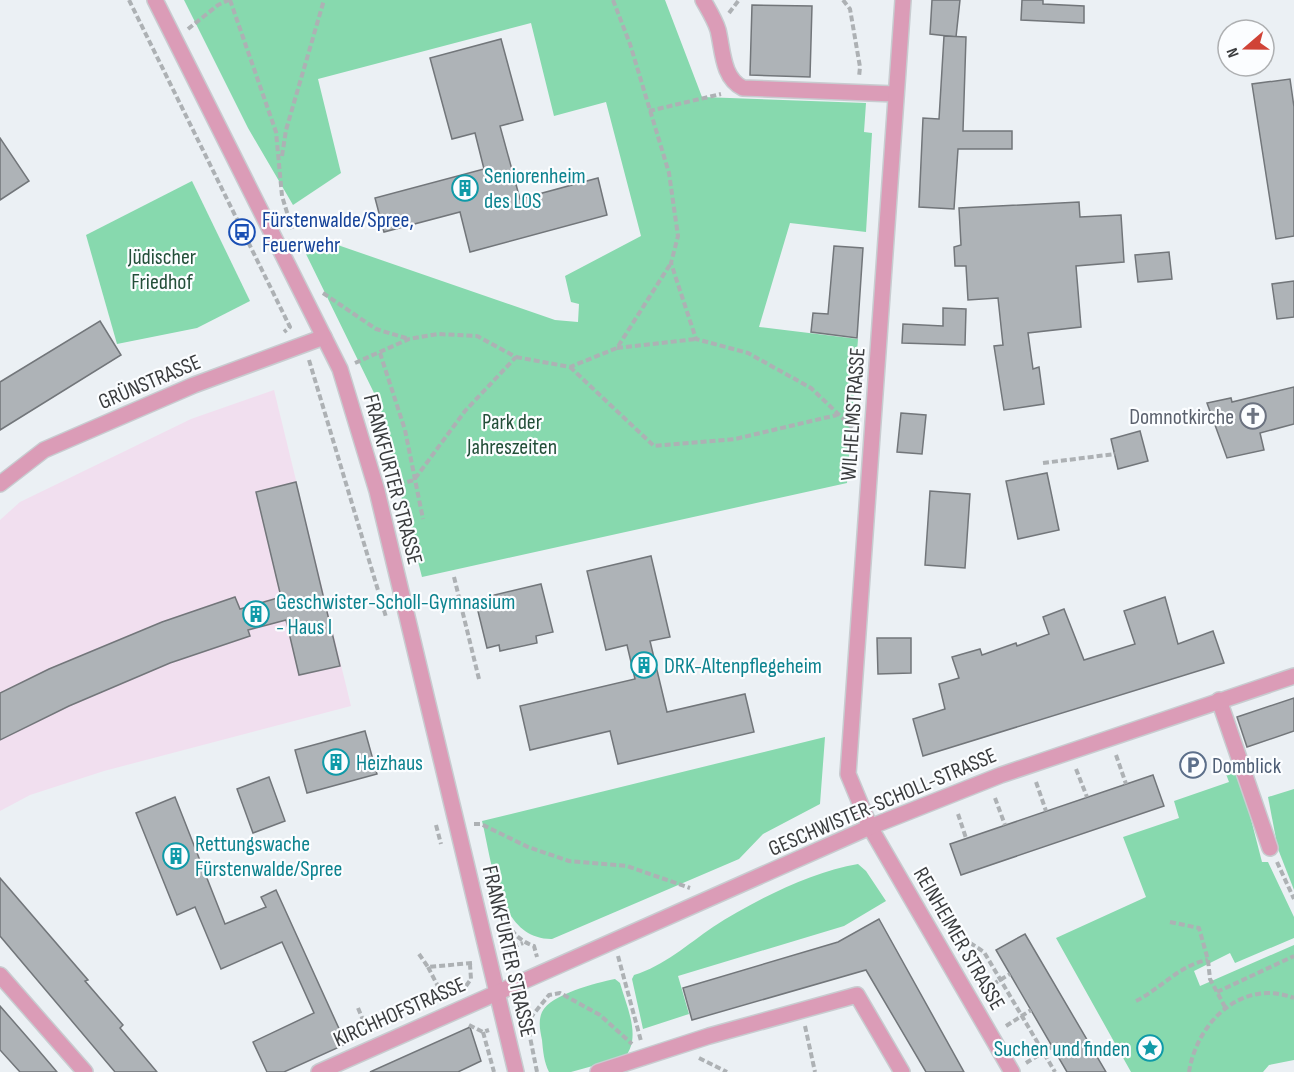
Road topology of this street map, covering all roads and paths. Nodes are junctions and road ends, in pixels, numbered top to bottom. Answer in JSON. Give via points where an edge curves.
{"nodes":[{"id":1,"x":129,"y":0,"type":"edge"},
{"id":2,"x":229,"y":0,"type":"edge"},
{"id":3,"x":324,"y":0,"type":"edge"},
{"id":4,"x":613,"y":0,"type":"edge"},
{"id":5,"x":703,"y":0,"type":"edge"},
{"id":6,"x":843,"y":0,"type":"edge"},
{"id":7,"x":903,"y":0,"type":"edge"},
{"id":8,"x":158,"y":1,"type":"edge"},
{"id":9,"x":175,"y":41,"type":"junction"},
{"id":10,"x":743,"y":88,"type":"junction"},
{"id":11,"x":857,"y":92,"type":"junction"},
{"id":12,"x":895,"y":94,"type":"junction"},
{"id":13,"x":649,"y":111,"type":"junction"},
{"id":14,"x":281,"y":163,"type":"junction"},
{"id":15,"x":295,"y":236,"type":"dead end"},
{"id":16,"x":671,"y":263,"type":"junction"},
{"id":17,"x":314,"y":290,"type":"dead end"},
{"id":18,"x":290,"y":327,"type":"dead end"},
{"id":19,"x":324,"y":337,"type":"junction"},
{"id":20,"x":409,"y":339,"type":"junction"},
{"id":21,"x":696,"y":339,"type":"junction"},
{"id":22,"x":303,"y":345,"type":"junction"},
{"id":23,"x":617,"y":348,"type":"junction"},
{"id":24,"x":380,"y":353,"type":"junction"},
{"id":25,"x":516,"y":357,"type":"junction"},
{"id":26,"x":570,"y":367,"type":"junction"},
{"id":27,"x":340,"y":369,"type":"junction"},
{"id":28,"x":837,"y":415,"type":"junction"},
{"id":29,"x":873,"y":438,"type":"junction"},
{"id":30,"x":1114,"y":454,"type":"dead end"},
{"id":31,"x":1043,"y":463,"type":"dead end"},
{"id":32,"x":414,"y":480,"type":"junction"},
{"id":33,"x":0,"y":484,"type":"edge"},
{"id":34,"x":377,"y":491,"type":"junction"},
{"id":35,"x":423,"y":519,"type":"dead end"},
{"id":36,"x":454,"y":577,"type":"dead end"},
{"id":37,"x":389,"y":626,"type":"dead end"},
{"id":38,"x":1294,"y":676,"type":"edge"},
{"id":39,"x":479,"y":679,"type":"dead end"},
{"id":40,"x":1219,"y":700,"type":"junction"},
{"id":41,"x":1116,"y":755,"type":"dead end"},
{"id":42,"x":1076,"y":769,"type":"dead end"},
{"id":43,"x":1036,"y":782,"type":"dead end"},
{"id":44,"x":1126,"y":784,"type":"dead end"},
{"id":45,"x":1086,"y":797,"type":"dead end"},
{"id":46,"x":996,"y":798,"type":"dead end"},
{"id":47,"x":1047,"y":811,"type":"dead end"},
{"id":48,"x":958,"y":814,"type":"dead end"},
{"id":49,"x":436,"y":820,"type":"dead end"},
{"id":50,"x":457,"y":824,"type":"junction"},
{"id":51,"x":1005,"y":825,"type":"dead end"},
{"id":52,"x":870,"y":827,"type":"junction"},
{"id":53,"x":966,"y":838,"type":"dead end"},
{"id":54,"x":1270,"y":848,"type":"joint"},
{"id":55,"x":443,"y":852,"type":"dead end"},
{"id":56,"x":712,"y":898,"type":"junction"},
{"id":57,"x":1294,"y":899,"type":"edge"},
{"id":58,"x":1170,"y":922,"type":"dead end"},
{"id":59,"x":955,"y":933,"type":"dead end"},
{"id":60,"x":614,"y":941,"type":"junction"},
{"id":61,"x":467,"y":952,"type":"dead end"},
{"id":62,"x":419,"y":954,"type":"dead end"},
{"id":63,"x":1294,"y":956,"type":"edge"},
{"id":64,"x":1208,"y":960,"type":"junction"},
{"id":65,"x":470,"y":964,"type":"junction"},
{"id":66,"x":428,"y":967,"type":"junction"},
{"id":67,"x":1010,"y":974,"type":"dead end"},
{"id":68,"x":0,"y":975,"type":"edge"},
{"id":69,"x":1001,"y":980,"type":"junction"},
{"id":70,"x":984,"y":990,"type":"dead end"},
{"id":71,"x":497,"y":991,"type":"junction"},
{"id":72,"x":1217,"y":992,"type":"junction"},
{"id":73,"x":459,"y":993,"type":"dead end"},
{"id":74,"x":1294,"y":998,"type":"edge"},
{"id":75,"x":1136,"y":1001,"type":"dead end"},
{"id":76,"x":445,"y":1002,"type":"dead end"},
{"id":77,"x":1225,"y":1007,"type":"junction"},
{"id":78,"x":358,"y":1008,"type":"dead end"},
{"id":79,"x":802,"y":1010,"type":"junction"},
{"id":80,"x":1031,"y":1010,"type":"dead end"},
{"id":81,"x":1022,"y":1016,"type":"junction"},
{"id":82,"x":1005,"y":1027,"type":"dead end"},
{"id":83,"x":483,"y":1032,"type":"dead end"},
{"id":84,"x":1053,"y":1046,"type":"dead end"},
{"id":85,"x":375,"y":1047,"type":"junction"},
{"id":86,"x":1044,"y":1052,"type":"junction"},
{"id":87,"x":647,"y":1064,"type":"edge"},
{"id":88,"x":1026,"y":1064,"type":"dead end"},
{"id":89,"x":85,"y":1072,"type":"edge"},
{"id":90,"x":319,"y":1072,"type":"edge"},
{"id":91,"x":494,"y":1072,"type":"edge"},
{"id":92,"x":516,"y":1072,"type":"edge"},
{"id":93,"x":537,"y":1072,"type":"edge"},
{"id":94,"x":598,"y":1072,"type":"edge"},
{"id":95,"x":815,"y":1072,"type":"edge"},
{"id":96,"x":902,"y":1072,"type":"edge"},
{"id":97,"x":1012,"y":1072,"type":"edge"},
{"id":98,"x":1055,"y":1072,"type":"edge"},
{"id":99,"x":1189,"y":1072,"type":"edge"}],
"edges":[{"from":1,"to":18,"type":"path"},
{"from":2,"to":9,"type":"path"},
{"from":2,"to":14,"type":"path","via":[[276,132]]},
{"from":3,"to":14,"type":"path","via":[[286,130]]},
{"from":4,"to":13,"type":"path"},
{"from":5,"to":10,"type":"street","via":[[717,27],[724,64],[733,83]]},
{"from":6,"to":11,"type":"path","via":[[850,9],[860,68]]},
{"from":7,"to":12,"type":"street","name":"WILHELMSTRASSE"},
{"from":8,"to":9,"type":"street","name":"FRANKFURTER STRASSE"},
{"from":9,"to":19,"type":"street","name":"FRANKFURTER STRASSE"},
{"from":10,"to":11,"type":"street"},
{"from":10,"to":13,"type":"path"},
{"from":11,"to":12,"type":"street"},
{"from":12,"to":29,"type":"street","name":"WILHELMSTRASSE"},
{"from":13,"to":16,"type":"path","via":[[669,173],[678,236]]},
{"from":14,"to":15,"type":"path","via":[[282,196]]},
{"from":16,"to":21,"type":"path"},
{"from":16,"to":23,"type":"path"},
{"from":17,"to":20,"type":"path","via":[[376,329]]},
{"from":19,"to":22,"type":"street","name":"GRÜNSTRASSE"},
{"from":19,"to":27,"type":"street","name":"FRANKFURTER STRASSE"},
{"from":20,"to":24,"type":"path"},
{"from":20,"to":25,"type":"path","via":[[438,334],[477,336]]},
{"from":21,"to":23,"type":"path"},
{"from":21,"to":28,"type":"path","via":[[748,353],[811,388]]},
{"from":22,"to":33,"type":"street","name":"GRÜNSTRASSE","via":[[194,385],[44,450]]},
{"from":22,"to":37,"type":"path"},
{"from":23,"to":26,"type":"path"},
{"from":24,"to":27,"type":"path"},
{"from":24,"to":32,"type":"path","via":[[405,430]]},
{"from":25,"to":26,"type":"path"},
{"from":25,"to":32,"type":"path","via":[[465,411]]},
{"from":26,"to":28,"type":"path","via":[[654,446],[735,439]]},
{"from":27,"to":34,"type":"street","name":"FRANKFURTER STRASSE"},
{"from":28,"to":29,"type":"path"},
{"from":29,"to":52,"type":"street","name":"WILHELMSTRASSE","via":[[848,774]]},
{"from":30,"to":31,"type":"path"},
{"from":32,"to":34,"type":"path"},
{"from":32,"to":35,"type":"path"},
{"from":34,"to":50,"type":"street","name":"FRANKFURTER STRASSE"},
{"from":36,"to":39,"type":"path"},
{"from":38,"to":40,"type":"street","name":"GESCHWISTER-SCHOLL-STRASSE"},
{"from":40,"to":52,"type":"street","name":"GESCHWISTER-SCHOLL-STRASSE","via":[[1001,775]]},
{"from":40,"to":54,"type":"street"},
{"from":41,"to":44,"type":"path"},
{"from":42,"to":45,"type":"path"},
{"from":43,"to":47,"type":"path"},
{"from":46,"to":51,"type":"path"},
{"from":48,"to":53,"type":"path"},
{"from":49,"to":55,"type":"path"},
{"from":50,"to":56,"type":"path","via":[[481,824],[528,847],[570,861],[627,866]]},
{"from":50,"to":71,"type":"street","name":"FRANKFURTER STRASSE"},
{"from":52,"to":56,"type":"street","name":"GESCHWISTER-SCHOLL-STRASSE"},
{"from":52,"to":97,"type":"street","name":"REINHEIMER STRASSE"},
{"from":54,"to":57,"type":"path"},
{"from":56,"to":60,"type":"street","name":"GESCHWISTER-SCHOLL-STRASSE"},
{"from":58,"to":64,"type":"path","via":[[1199,928]]},
{"from":59,"to":69,"type":"path","via":[[984,952]]},
{"from":60,"to":71,"type":"street","name":"GESCHWISTER-SCHOLL-STRASSE"},
{"from":60,"to":87,"type":"path"},
{"from":61,"to":65,"type":"path"},
{"from":62,"to":66,"type":"path"},
{"from":63,"to":72,"type":"path"},
{"from":64,"to":72,"type":"path","via":[[1210,979]]},
{"from":64,"to":75,"type":"path","via":[[1172,975]]},
{"from":65,"to":66,"type":"path"},
{"from":65,"to":73,"type":"path","via":[[471,979]]},
{"from":66,"to":76,"type":"path"},
{"from":67,"to":69,"type":"path"},
{"from":68,"to":89,"type":"street"},
{"from":69,"to":70,"type":"path"},
{"from":69,"to":81,"type":"path"},
{"from":71,"to":85,"type":"street","name":"KIRCHHOFSTRASSE"},
{"from":71,"to":92,"type":"street","name":"FRANKFURTER STRASSE"},
{"from":72,"to":77,"type":"path"},
{"from":74,"to":77,"type":"path","via":[[1262,993]]},
{"from":77,"to":99,"type":"path","via":[[1197,1042]]},
{"from":78,"to":85,"type":"path"},
{"from":79,"to":87,"type":"street"},
{"from":79,"to":95,"type":"path"},
{"from":79,"to":96,"type":"street","via":[[857,995]]},
{"from":80,"to":81,"type":"path"},
{"from":81,"to":82,"type":"path"},
{"from":81,"to":86,"type":"path"},
{"from":83,"to":91,"type":"path"},
{"from":84,"to":86,"type":"path"},
{"from":85,"to":90,"type":"street","name":"KIRCHHOFSTRASSE"},
{"from":86,"to":88,"type":"path"},
{"from":86,"to":98,"type":"path"},
{"from":87,"to":93,"type":"path","via":[[600,1015],[560,993],[549,995],[527,1022]]},
{"from":87,"to":94,"type":"street"}]}
